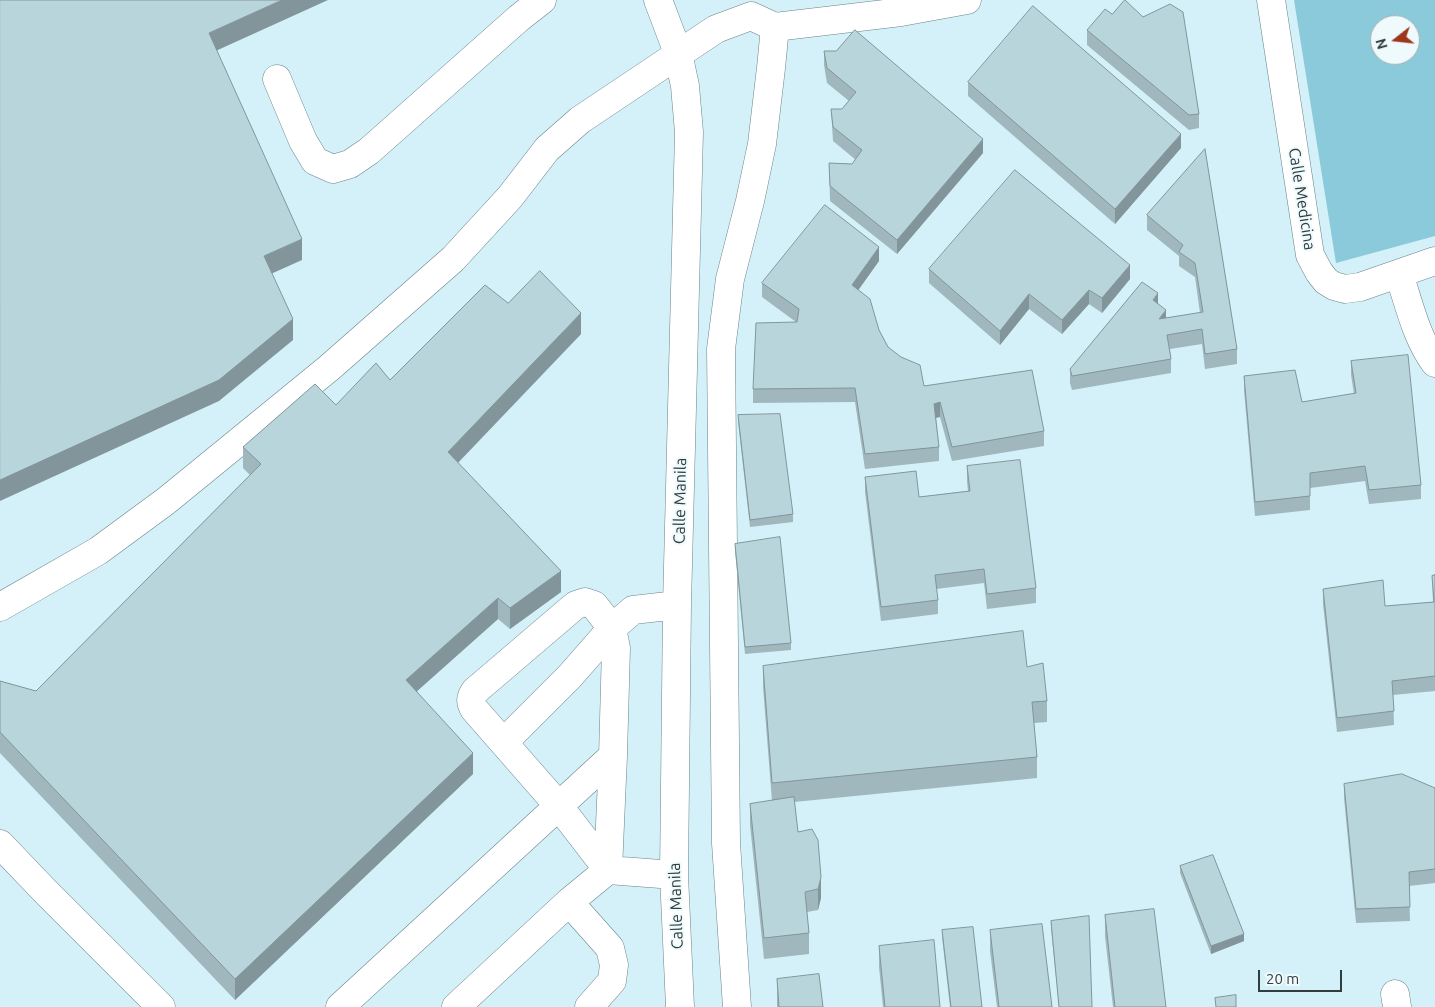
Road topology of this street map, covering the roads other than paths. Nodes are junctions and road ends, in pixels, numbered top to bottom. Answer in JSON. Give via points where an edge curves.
{"nodes":[{"id":1,"x":542,"y":0,"type":"edge"},
{"id":2,"x":658,"y":0,"type":"edge"},
{"id":3,"x":967,"y":0,"type":"edge"},
{"id":4,"x":1271,"y":0,"type":"edge"},
{"id":5,"x":758,"y":14,"type":"edge"},
{"id":6,"x":678,"y":53,"type":"junction"},
{"id":7,"x":277,"y":79,"type":"dead end"},
{"id":8,"x":1435,"y":261,"type":"edge"},
{"id":9,"x":1398,"y":274,"type":"junction"},
{"id":10,"x":1435,"y":363,"type":"edge"},
{"id":11,"x":678,"y":605,"type":"junction"},
{"id":12,"x":0,"y":607,"type":"edge"},
{"id":13,"x":612,"y":628,"type":"junction"},
{"id":14,"x":504,"y":742,"type":"junction"},
{"id":15,"x":613,"y":756,"type":"junction"},
{"id":16,"x":558,"y":805,"type":"junction"},
{"id":17,"x":0,"y":844,"type":"edge"},
{"id":18,"x":608,"y":870,"type":"junction"},
{"id":19,"x":674,"y":874,"type":"junction"},
{"id":20,"x":569,"y":902,"type":"junction"},
{"id":21,"x":161,"y":1007,"type":"edge"},
{"id":22,"x":340,"y":1007,"type":"edge"},
{"id":23,"x":456,"y":1007,"type":"edge"},
{"id":24,"x":589,"y":1007,"type":"edge"},
{"id":25,"x":680,"y":1007,"type":"edge"},
{"id":26,"x":737,"y":1007,"type":"edge"}],
"edges":[{"from":1,"to":7,"type":"street","via":[[350,164],[333,169],[315,161]]},
{"from":2,"to":6,"type":"street","name":"Calle Manila"},
{"from":3,"to":5,"type":"street","via":[[901,12]]},
{"from":4,"to":9,"type":"street","name":"Calle Medicina","via":[[1310,255],[1326,281],[1345,289]]},
{"from":5,"to":6,"type":"street","via":[[716,28]]},
{"from":5,"to":26,"type":"street","via":[[771,68],[762,144],[730,279],[721,349],[726,843]]},
{"from":6,"to":11,"type":"street","name":"Calle Manila","via":[[689,132]]},
{"from":6,"to":12,"type":"street","via":[[580,120],[547,149],[510,197],[452,259],[329,368],[166,501],[105,545]]},
{"from":8,"to":9,"type":"street","name":"Calle Medicina"},
{"from":9,"to":10,"type":"street","via":[[1419,334]]},
{"from":11,"to":13,"type":"street","via":[[633,610]]},
{"from":11,"to":19,"type":"street","name":"Calle Manila"},
{"from":13,"to":14,"type":"street","via":[[570,676]]},
{"from":13,"to":14,"type":"street","via":[[594,605],[585,602],[576,605],[475,692],[470,699],[474,709]]},
{"from":13,"to":15,"type":"street","via":[[616,648]]},
{"from":14,"to":16,"type":"street"},
{"from":15,"to":16,"type":"street"},
{"from":15,"to":18,"type":"street"},
{"from":16,"to":18,"type":"street"},
{"from":16,"to":22,"type":"street"},
{"from":17,"to":21,"type":"street"},
{"from":18,"to":19,"type":"street"},
{"from":18,"to":20,"type":"street"},
{"from":19,"to":25,"type":"street","name":"Calle Manila"},
{"from":20,"to":23,"type":"street"},
{"from":20,"to":24,"type":"street","via":[[610,948],[614,965],[612,981]]}]}
